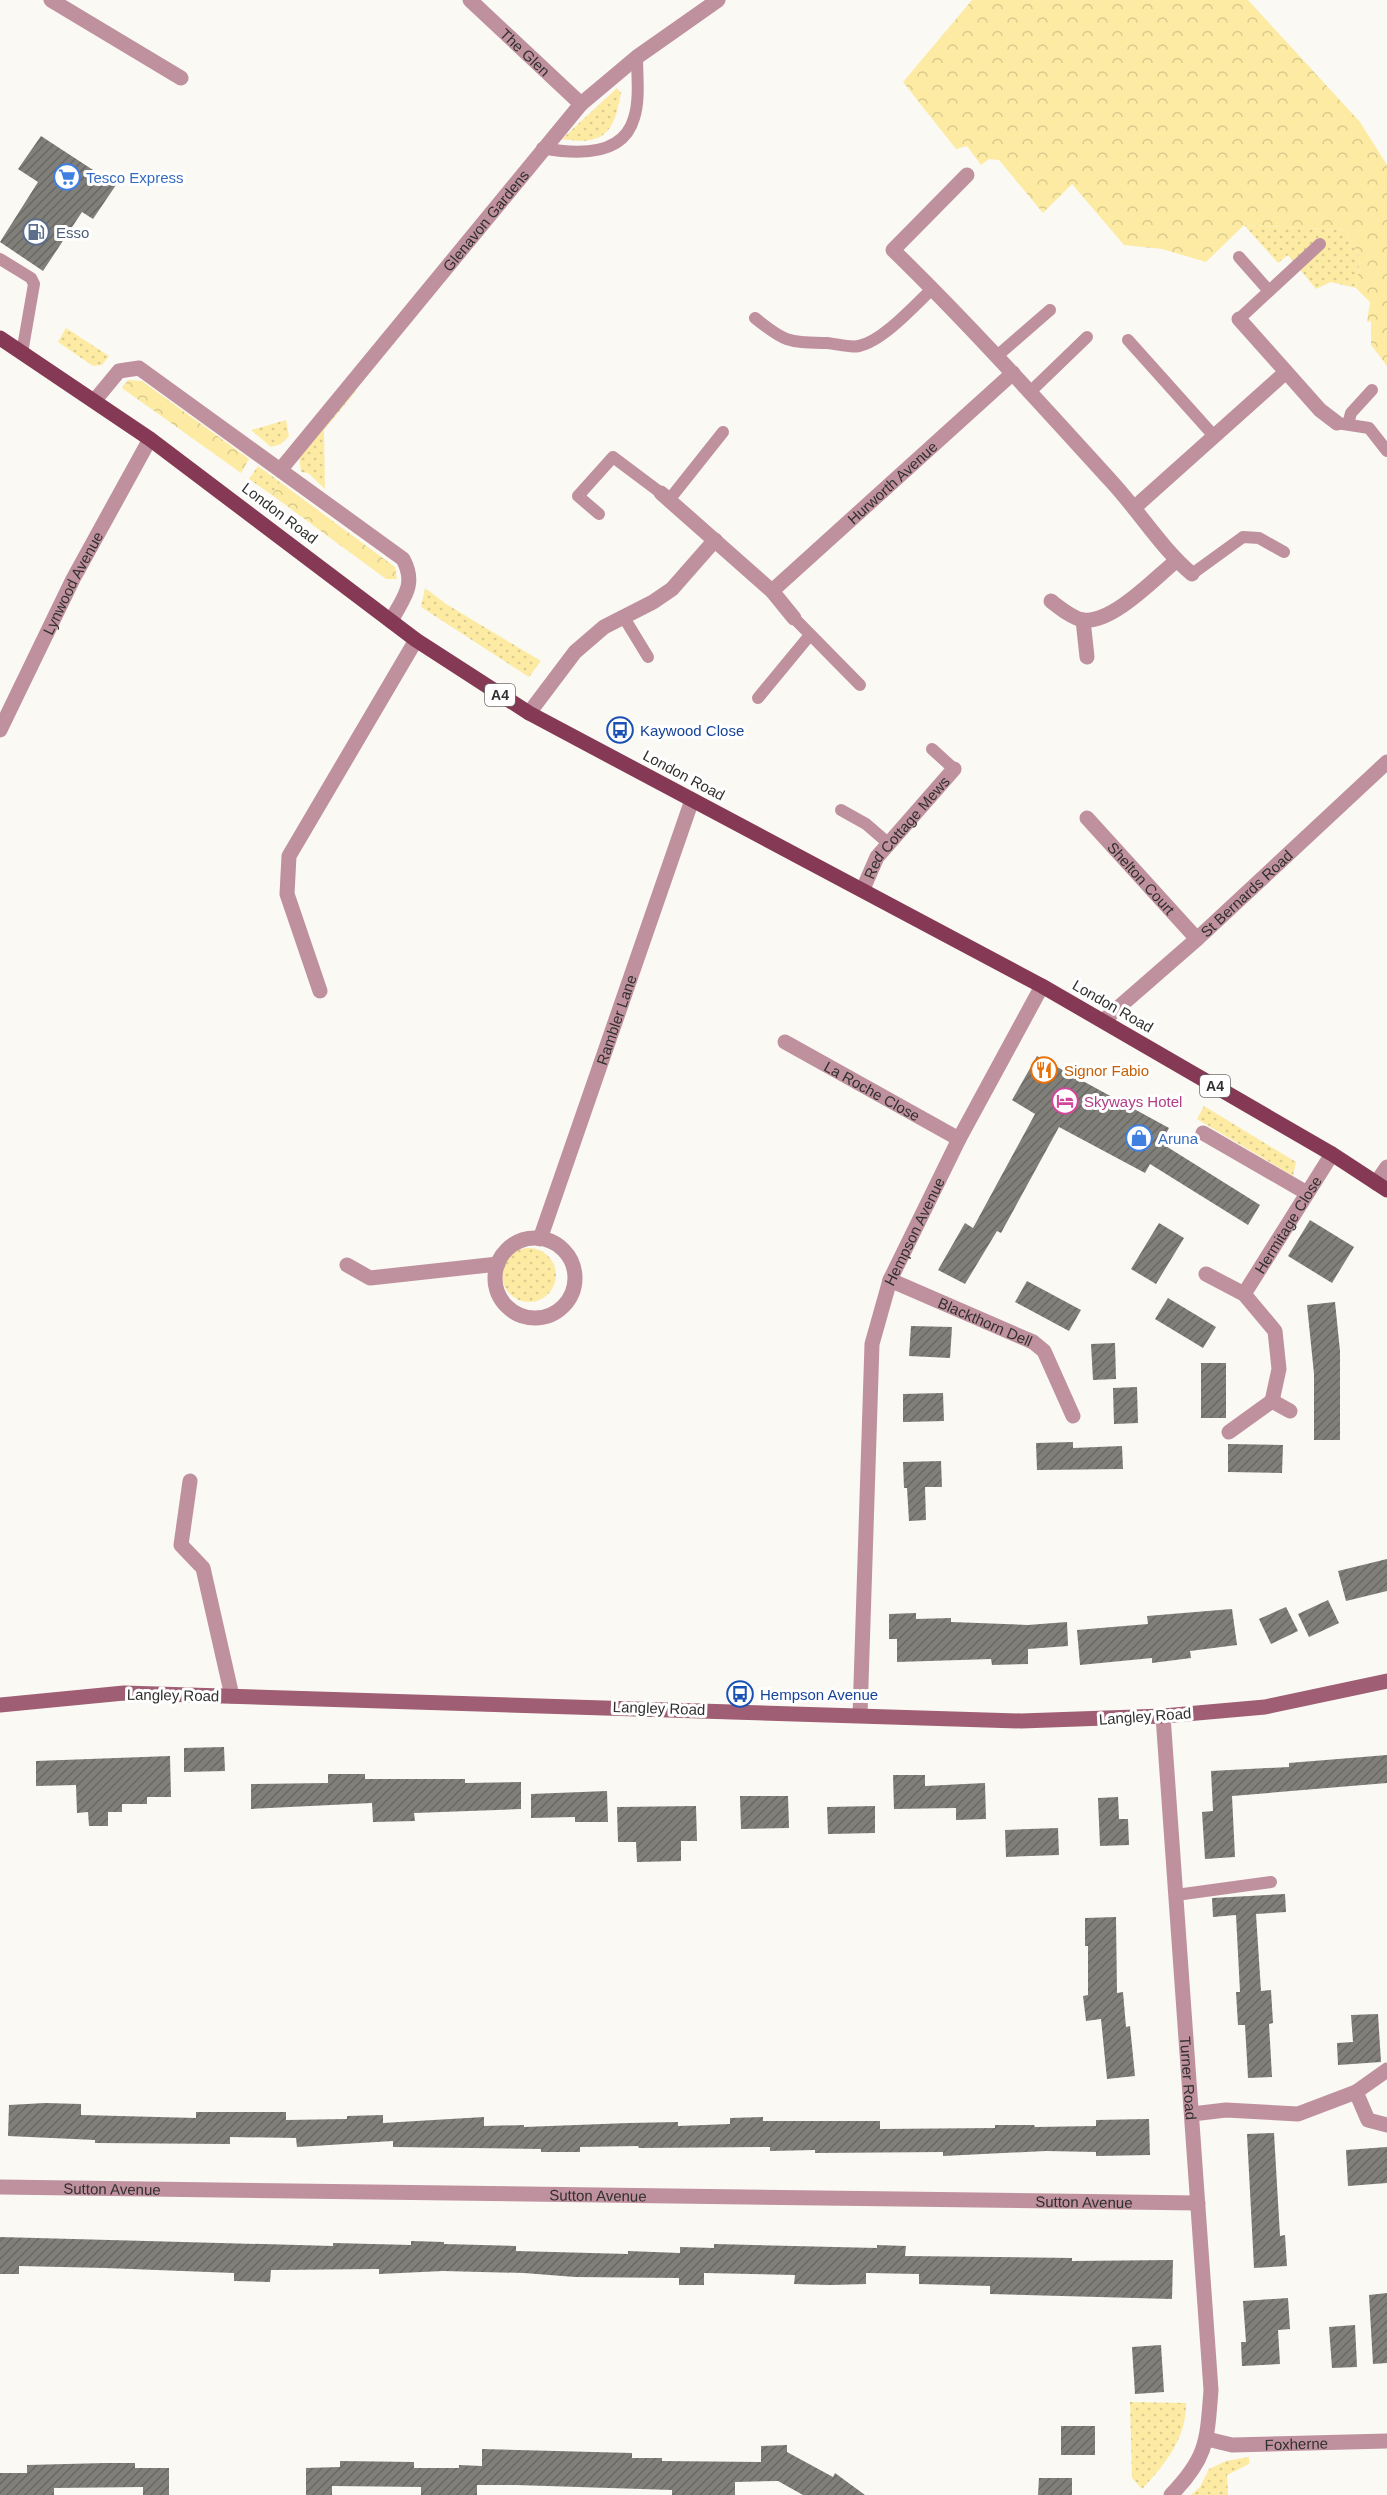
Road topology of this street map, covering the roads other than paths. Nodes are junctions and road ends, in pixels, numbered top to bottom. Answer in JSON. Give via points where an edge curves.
{"nodes":[{"id":1,"x":51,"y":0,"type":"edge"},
{"id":2,"x":470,"y":0,"type":"edge"},
{"id":3,"x":718,"y":0,"type":"edge"},
{"id":4,"x":637,"y":57,"type":"junction"},
{"id":5,"x":181,"y":78,"type":"dead end"},
{"id":6,"x":581,"y":104,"type":"junction"},
{"id":7,"x":542,"y":148,"type":"junction"},
{"id":8,"x":967,"y":175,"type":"dead end"},
{"id":9,"x":1320,"y":244,"type":"dead end"},
{"id":10,"x":1239,"y":256,"type":"dead end"},
{"id":11,"x":0,"y":259,"type":"edge"},
{"id":12,"x":933,"y":288,"type":"junction"},
{"id":13,"x":1269,"y":291,"type":"junction"},
{"id":14,"x":1050,"y":310,"type":"dead end"},
{"id":15,"x":755,"y":318,"type":"dead end"},
{"id":16,"x":1239,"y":319,"type":"joint"},
{"id":17,"x":1087,"y":337,"type":"dead end"},
{"id":18,"x":0,"y":338,"type":"edge"},
{"id":19,"x":1128,"y":340,"type":"dead end"},
{"id":20,"x":22,"y":352,"type":"junction"},
{"id":21,"x":997,"y":356,"type":"junction"},
{"id":22,"x":1286,"y":372,"type":"junction"},
{"id":23,"x":1013,"y":373,"type":"junction"},
{"id":24,"x":1372,"y":390,"type":"dead end"},
{"id":25,"x":1030,"y":392,"type":"junction"},
{"id":26,"x":95,"y":400,"type":"junction"},
{"id":27,"x":1343,"y":424,"type":"junction"},
{"id":28,"x":723,"y":432,"type":"dead end"},
{"id":29,"x":1214,"y":436,"type":"junction"},
{"id":30,"x":150,"y":439,"type":"junction"},
{"id":31,"x":1387,"y":451,"type":"edge"},
{"id":32,"x":281,"y":469,"type":"junction"},
{"id":33,"x":665,"y":496,"type":"junction"},
{"id":34,"x":1135,"y":507,"type":"junction"},
{"id":35,"x":599,"y":514,"type":"dead end"},
{"id":36,"x":714,"y":540,"type":"junction"},
{"id":37,"x":1284,"y":552,"type":"dead end"},
{"id":38,"x":1176,"y":561,"type":"junction"},
{"id":39,"x":1192,"y":574,"type":"joint"},
{"id":40,"x":772,"y":591,"type":"junction"},
{"id":41,"x":1051,"y":601,"type":"dead end"},
{"id":42,"x":623,"y":616,"type":"junction"},
{"id":43,"x":794,"y":618,"type":"joint"},
{"id":44,"x":1083,"y":620,"type":"junction"},
{"id":45,"x":391,"y":621,"type":"junction"},
{"id":46,"x":810,"y":635,"type":"junction"},
{"id":47,"x":416,"y":640,"type":"junction"},
{"id":48,"x":648,"y":657,"type":"dead end"},
{"id":49,"x":1087,"y":657,"type":"dead end"},
{"id":50,"x":860,"y":685,"type":"dead end"},
{"id":51,"x":758,"y":698,"type":"dead end"},
{"id":52,"x":529,"y":713,"type":"junction"},
{"id":53,"x":0,"y":730,"type":"edge"},
{"id":54,"x":932,"y":749,"type":"dead end"},
{"id":55,"x":1387,"y":762,"type":"edge"},
{"id":56,"x":954,"y":769,"type":"joint"},
{"id":57,"x":692,"y":800,"type":"junction"},
{"id":58,"x":841,"y":810,"type":"dead end"},
{"id":59,"x":1087,"y":818,"type":"dead end"},
{"id":60,"x":888,"y":843,"type":"junction"},
{"id":61,"x":863,"y":889,"type":"junction"},
{"id":62,"x":1197,"y":939,"type":"junction"},
{"id":63,"x":1042,"y":986,"type":"junction"},
{"id":64,"x":320,"y":992,"type":"dead end"},
{"id":65,"x":1103,"y":1021,"type":"junction"},
{"id":66,"x":786,"y":1042,"type":"dead end"},
{"id":67,"x":1203,"y":1133,"type":"dead end"},
{"id":68,"x":959,"y":1139,"type":"junction"},
{"id":69,"x":1332,"y":1154,"type":"junction"},
{"id":70,"x":1387,"y":1167,"type":"edge"},
{"id":71,"x":1382,"y":1186,"type":"edge"},
{"id":72,"x":1307,"y":1193,"type":"junction"},
{"id":73,"x":540,"y":1239,"type":"junction"},
{"id":74,"x":498,"y":1264,"type":"junction"},
{"id":75,"x":347,"y":1265,"type":"dead end"},
{"id":76,"x":1206,"y":1274,"type":"dead end"},
{"id":77,"x":890,"y":1280,"type":"junction"},
{"id":78,"x":1244,"y":1294,"type":"junction"},
{"id":79,"x":1272,"y":1401,"type":"junction"},
{"id":80,"x":1290,"y":1411,"type":"dead end"},
{"id":81,"x":1074,"y":1416,"type":"dead end"},
{"id":82,"x":1229,"y":1432,"type":"dead end"},
{"id":83,"x":190,"y":1481,"type":"dead end"},
{"id":84,"x":1387,"y":1681,"type":"edge"},
{"id":85,"x":232,"y":1696,"type":"junction"},
{"id":86,"x":0,"y":1706,"type":"edge"},
{"id":87,"x":860,"y":1715,"type":"junction"},
{"id":88,"x":1162,"y":1716,"type":"junction"},
{"id":89,"x":1271,"y":1882,"type":"dead end"},
{"id":90,"x":1176,"y":1895,"type":"junction"},
{"id":91,"x":1387,"y":2070,"type":"edge"},
{"id":92,"x":1356,"y":2092,"type":"junction"},
{"id":93,"x":1192,"y":2114,"type":"junction"},
{"id":94,"x":1387,"y":2126,"type":"edge"},
{"id":95,"x":0,"y":2187,"type":"edge"},
{"id":96,"x":1198,"y":2203,"type":"junction"},
{"id":97,"x":1208,"y":2439,"type":"junction"},
{"id":98,"x":1387,"y":2441,"type":"edge"},
{"id":99,"x":1171,"y":2495,"type":"edge"}],
"edges":[{"from":1,"to":5,"type":"street"},
{"from":2,"to":6,"type":"street","name":"The Glen"},
{"from":3,"to":4,"type":"street","name":"Glenavon Gardens"},
{"from":4,"to":6,"type":"street","name":"Glenavon Gardens"},
{"from":4,"to":7,"type":"lane","via":[[634,118],[622,139],[593,153]]},
{"from":6,"to":7,"type":"street","name":"Glenavon Gardens"},
{"from":7,"to":32,"type":"street","name":"Glenavon Gardens"},
{"from":8,"to":12,"type":"street","via":[[893,250]]},
{"from":9,"to":13,"type":"lane"},
{"from":10,"to":13,"type":"lane"},
{"from":11,"to":20,"type":"lane","via":[[31,278],[34,284]]},
{"from":12,"to":15,"type":"lane","via":[[888,328],[858,346],[796,344],[782,339]]},
{"from":12,"to":21,"type":"street"},
{"from":13,"to":16,"type":"lane"},
{"from":14,"to":21,"type":"lane"},
{"from":16,"to":22,"type":"street"},
{"from":17,"to":25,"type":"lane"},
{"from":18,"to":20,"type":"main road","name":"London Road","number":"A4"},
{"from":19,"to":29,"type":"lane"},
{"from":20,"to":26,"type":"main road","name":"London Road","number":"A4"},
{"from":21,"to":23,"type":"street"},
{"from":22,"to":27,"type":"street","via":[[1320,410]]},
{"from":22,"to":29,"type":"street"},
{"from":23,"to":25,"type":"street"},
{"from":23,"to":40,"type":"street","name":"Hurworth Avenue"},
{"from":24,"to":27,"type":"lane"},
{"from":25,"to":34,"type":"street"},
{"from":26,"to":30,"type":"main road","name":"London Road","number":"A4"},
{"from":26,"to":32,"type":"street","via":[[119,370],[138,368]]},
{"from":27,"to":31,"type":"lane","via":[[1369,428]]},
{"from":28,"to":33,"type":"lane"},
{"from":29,"to":34,"type":"street"},
{"from":30,"to":45,"type":"main road","name":"London Road","number":"A4"},
{"from":30,"to":53,"type":"street","name":"Lynwood Avenue","via":[[74,579]]},
{"from":32,"to":45,"type":"street","via":[[403,559],[411,573]]},
{"from":33,"to":35,"type":"lane","via":[[613,457],[578,496]]},
{"from":33,"to":36,"type":"street"},
{"from":34,"to":38,"type":"street"},
{"from":36,"to":40,"type":"street"},
{"from":36,"to":42,"type":"street","via":[[672,590]]},
{"from":37,"to":39,"type":"lane","via":[[1259,538],[1243,537]]},
{"from":38,"to":39,"type":"street"},
{"from":38,"to":44,"type":"street","via":[[1128,602],[1096,620]]},
{"from":40,"to":43,"type":"street"},
{"from":41,"to":44,"type":"street"},
{"from":42,"to":48,"type":"lane"},
{"from":42,"to":52,"type":"street","via":[[575,652]]},
{"from":43,"to":46,"type":"lane"},
{"from":44,"to":49,"type":"street"},
{"from":45,"to":47,"type":"main road","name":"London Road","number":"A4"},
{"from":46,"to":50,"type":"lane"},
{"from":46,"to":51,"type":"lane"},
{"from":47,"to":52,"type":"main road","name":"London Road","number":"A4"},
{"from":47,"to":64,"type":"street","via":[[289,856],[287,894]]},
{"from":52,"to":57,"type":"main road","name":"London Road","number":"A4"},
{"from":54,"to":56,"type":"lane"},
{"from":55,"to":62,"type":"street","name":"St Bernards Road"},
{"from":56,"to":60,"type":"street","name":"Red Cottage Mews"},
{"from":57,"to":61,"type":"main road","name":"London Road","number":"A4"},
{"from":57,"to":73,"type":"street","name":"Rambler Lane"},
{"from":58,"to":60,"type":"lane"},
{"from":59,"to":62,"type":"street","name":"Shelton Court"},
{"from":60,"to":61,"type":"street","name":"Red Cottage Mews"},
{"from":61,"to":63,"type":"main road","name":"London Road","number":"A4"},
{"from":62,"to":65,"type":"street","name":"St Bernards Road"},
{"from":63,"to":65,"type":"main road","name":"London Road","number":"A4"},
{"from":63,"to":68,"type":"street","name":"Hempson Avenue"},
{"from":65,"to":69,"type":"main road","name":"London Road","number":"A4"},
{"from":66,"to":68,"type":"street","name":"La Roche Close"},
{"from":67,"to":72,"type":"street"},
{"from":68,"to":77,"type":"street","name":"Hempson Avenue"},
{"from":69,"to":71,"type":"main road","name":"London Road","number":"A4"},
{"from":69,"to":72,"type":"street","name":"Hermitage Close"},
{"from":70,"to":71,"type":"street"},
{"from":72,"to":78,"type":"street","name":"Hermitage Close"},
{"from":73,"to":74,"type":"street","via":[[519,1242]]},
{"from":73,"to":74,"type":"street","via":[[564,1250],[575,1273],[570,1299],[556,1312],[537,1318],[512,1311],[497,1290]]},
{"from":74,"to":75,"type":"street","via":[[369,1278]]},
{"from":76,"to":78,"type":"street"},
{"from":77,"to":81,"type":"street","name":"Blackthorn Dell","via":[[1034,1342],[1044,1351]]},
{"from":77,"to":87,"type":"street","name":"Hempson Avenue","via":[[872,1344]]},
{"from":78,"to":79,"type":"street","via":[[1275,1331],[1279,1369]]},
{"from":79,"to":80,"type":"street"},
{"from":79,"to":82,"type":"street"},
{"from":83,"to":85,"type":"street","via":[[181,1545],[203,1568]]},
{"from":84,"to":88,"type":"street","name":"Langley Road","via":[[1266,1707]]},
{"from":85,"to":86,"type":"street","name":"Langley Road","via":[[124,1693]]},
{"from":85,"to":87,"type":"street","name":"Langley Road"},
{"from":87,"to":88,"type":"street","name":"Langley Road","via":[[1021,1721]]},
{"from":88,"to":90,"type":"street","name":"Turner Road"},
{"from":89,"to":90,"type":"lane"},
{"from":90,"to":93,"type":"street","name":"Turner Road"},
{"from":91,"to":92,"type":"street"},
{"from":92,"to":93,"type":"street","via":[[1298,2114],[1226,2110]]},
{"from":92,"to":94,"type":"street","via":[[1368,2120]]},
{"from":93,"to":96,"type":"street","name":"Turner Road"},
{"from":95,"to":96,"type":"street","name":"Sutton Avenue"},
{"from":96,"to":97,"type":"street","name":"Turner Road","via":[[1211,2390]]},
{"from":97,"to":98,"type":"street","name":"Foxherne","via":[[1232,2445]]},
{"from":97,"to":99,"type":"street","via":[[1193,2473]]}]}
